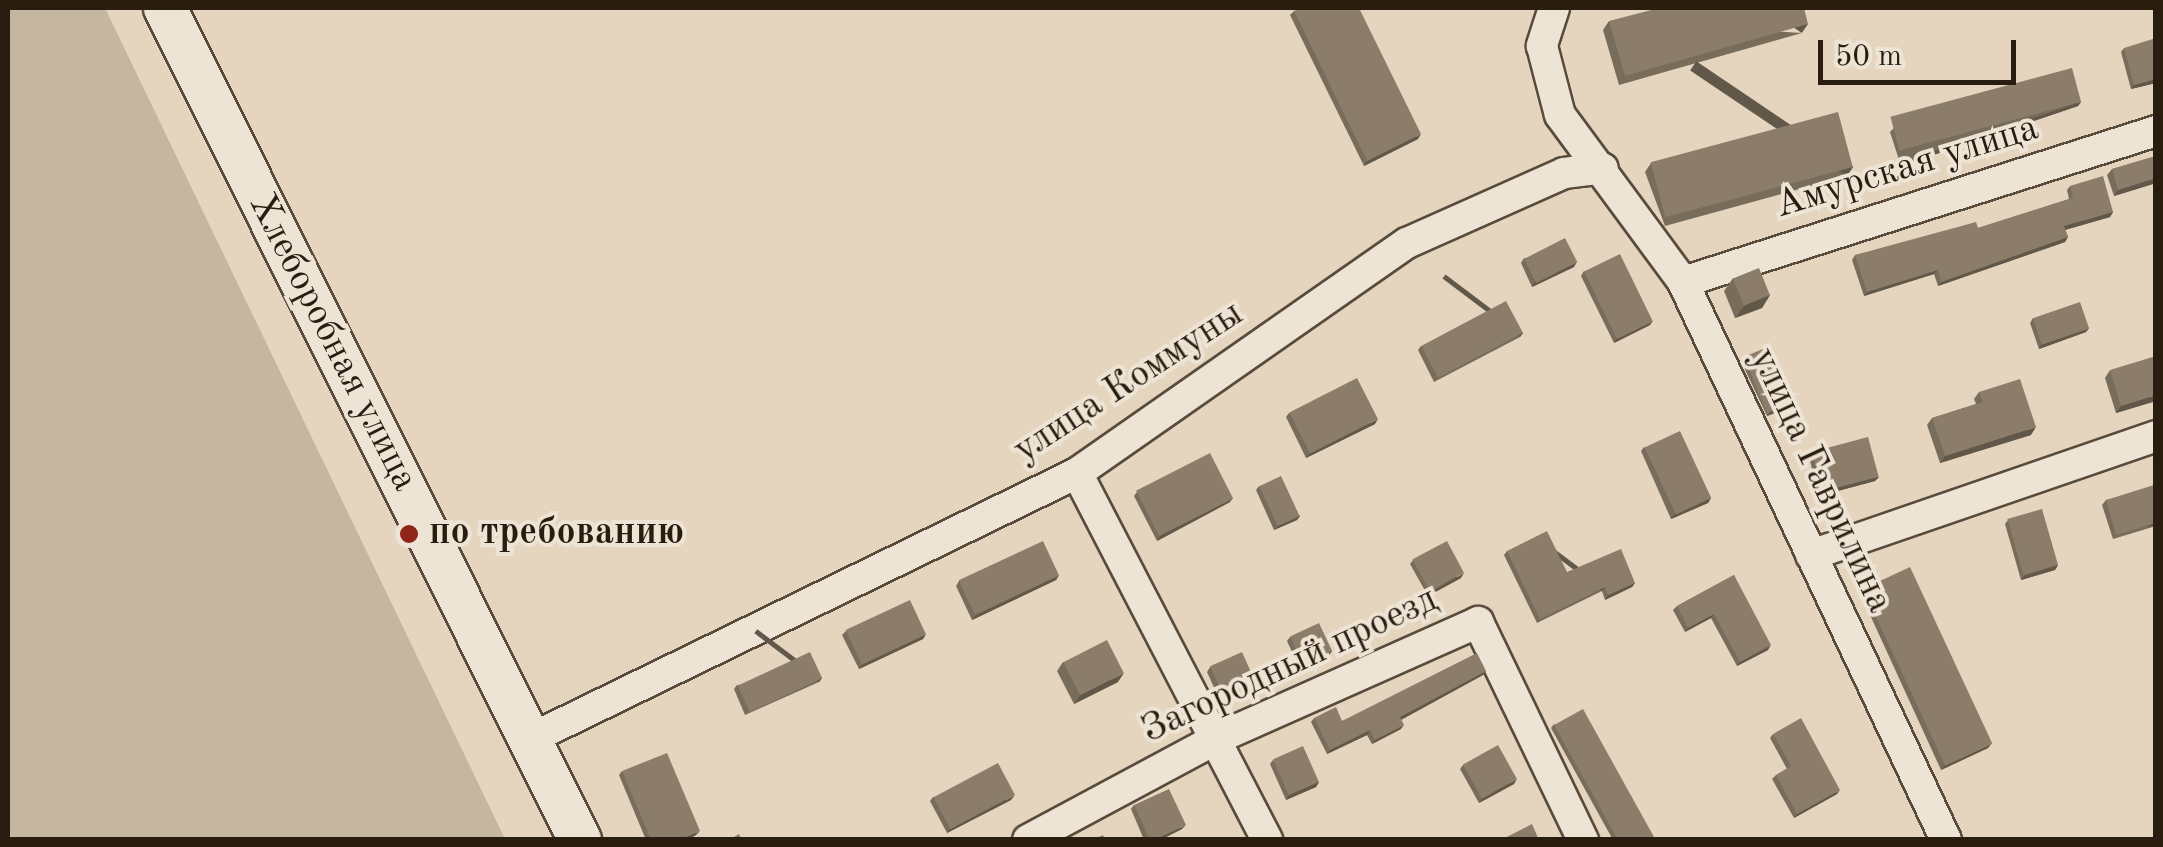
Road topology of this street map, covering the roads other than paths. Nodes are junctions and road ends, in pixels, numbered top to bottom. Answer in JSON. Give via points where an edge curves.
{"nodes":[{"id":1,"x":165,"y":8,"type":"edge"},
{"id":2,"x":1536,"y":8,"type":"edge"},
{"id":3,"x":1554,"y":8,"type":"edge"},
{"id":4,"x":1542,"y":46,"type":"junction"},
{"id":5,"x":2156,"y":131,"type":"edge"},
{"id":6,"x":1602,"y":168,"type":"junction"},
{"id":7,"x":1682,"y":282,"type":"junction"},
{"id":8,"x":2156,"y":436,"type":"edge"},
{"id":9,"x":1077,"y":473,"type":"junction"},
{"id":10,"x":1811,"y":556,"type":"junction"},
{"id":11,"x":1218,"y":738,"type":"junction"},
{"id":12,"x":530,"y":739,"type":"junction"},
{"id":13,"x":580,"y":840,"type":"edge"},
{"id":14,"x":1028,"y":840,"type":"edge"},
{"id":15,"x":1268,"y":840,"type":"edge"},
{"id":16,"x":1583,"y":840,"type":"edge"},
{"id":17,"x":1946,"y":840,"type":"edge"}],
"edges":[{"from":1,"to":12,"type":"main road","name":"Хлеборобная улица"},
{"from":2,"to":4,"type":"street","name":"улица Гаврилина"},
{"from":3,"to":4,"type":"street"},
{"from":4,"to":6,"type":"street","name":"улица Гаврилина","via":[[1560,115]]},
{"from":5,"to":7,"type":"street","name":"Амурская улица"},
{"from":6,"to":7,"type":"street","name":"улица Гаврилина"},
{"from":6,"to":9,"type":"street","name":"улица Коммуны","via":[[1564,173],[1407,243]]},
{"from":7,"to":10,"type":"street","name":"улица Гаврилина"},
{"from":8,"to":10,"type":"street"},
{"from":9,"to":11,"type":"street"},
{"from":9,"to":12,"type":"street","name":"улица Коммуны"},
{"from":10,"to":17,"type":"street","name":"улица Гаврилина"},
{"from":11,"to":14,"type":"street","name":"Загородный проезд"},
{"from":11,"to":15,"type":"street"},
{"from":11,"to":16,"type":"street","name":"Загородный проезд","via":[[1478,622]]},
{"from":12,"to":13,"type":"main road","name":"Хлеборобная улица"}]}
